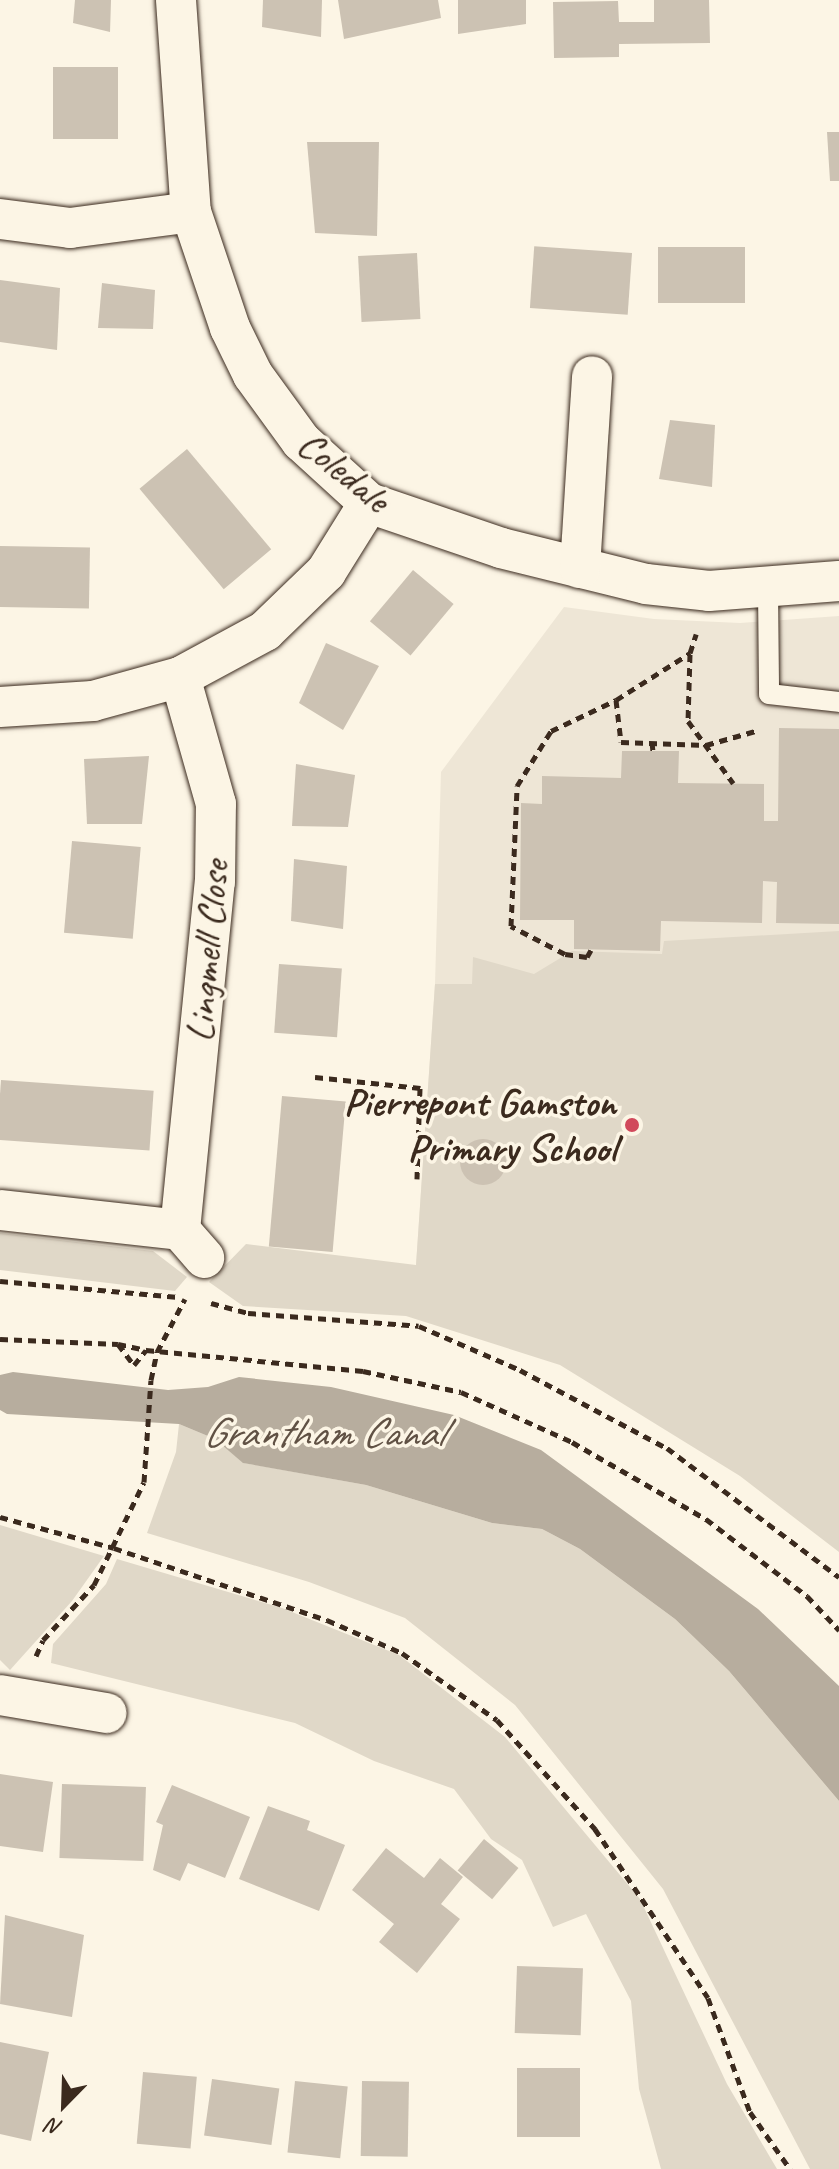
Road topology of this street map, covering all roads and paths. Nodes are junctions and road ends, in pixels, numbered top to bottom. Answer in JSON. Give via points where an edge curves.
{"nodes":[{"id":1,"x":176,"y":0,"type":"edge"},
{"id":2,"x":191,"y":212,"type":"junction"},
{"id":3,"x":0,"y":219,"type":"edge"},
{"id":4,"x":592,"y":376,"type":"dead end"},
{"id":5,"x":369,"y":503,"type":"junction"},
{"id":6,"x":580,"y":568,"type":"junction"},
{"id":7,"x":839,"y":581,"type":"edge"},
{"id":8,"x":768,"y":590,"type":"junction"},
{"id":9,"x":709,"y":591,"type":"junction"},
{"id":10,"x":690,"y":653,"type":"junction"},
{"id":11,"x":180,"y":677,"type":"junction"},
{"id":12,"x":616,"y":700,"type":"junction"},
{"id":13,"x":839,"y":702,"type":"edge"},
{"id":14,"x":0,"y":707,"type":"edge"},
{"id":15,"x":652,"y":742,"type":"junction"},
{"id":16,"x":706,"y":745,"type":"junction"},
{"id":17,"x":653,"y":751,"type":"dead end"},
{"id":18,"x":733,"y":783,"type":"dead end"},
{"id":19,"x":591,"y":950,"type":"dead end"},
{"id":20,"x":315,"y":1077,"type":"dead end"},
{"id":21,"x":417,"y":1179,"type":"dead end"},
{"id":22,"x":0,"y":1210,"type":"edge"},
{"id":23,"x":0,"y":1281,"type":"edge"},
{"id":24,"x":185,"y":1297,"type":"junction"},
{"id":25,"x":0,"y":1339,"type":"edge"},
{"id":26,"x":118,"y":1344,"type":"junction"},
{"id":27,"x":146,"y":1350,"type":"junction"},
{"id":28,"x":157,"y":1352,"type":"junction"},
{"id":29,"x":0,"y":1517,"type":"edge"},
{"id":30,"x":114,"y":1548,"type":"junction"},
{"id":31,"x":839,"y":1577,"type":"edge"},
{"id":32,"x":839,"y":1630,"type":"edge"},
{"id":33,"x":9,"y":1697,"type":"edge"},
{"id":34,"x":106,"y":1713,"type":"dead end"},
{"id":35,"x":790,"y":2169,"type":"edge"}],
"edges":[{"from":1,"to":2,"type":"street","name":"Coledale"},
{"from":2,"to":3,"type":"street","via":[[70,228]]},
{"from":2,"to":5,"type":"street","name":"Coledale","via":[[230,328],[253,375],[301,441]]},
{"from":4,"to":6,"type":"street"},
{"from":5,"to":6,"type":"street","name":"Coledale","via":[[420,524]]},
{"from":5,"to":11,"type":"street","via":[[326,572],[265,631]]},
{"from":6,"to":9,"type":"street","name":"Coledale"},
{"from":7,"to":8,"type":"street","name":"Coledale"},
{"from":8,"to":9,"type":"street","name":"Coledale"},
{"from":8,"to":13,"type":"lane","via":[[769,694]]},
{"from":9,"to":10,"type":"path"},
{"from":10,"to":12,"type":"path"},
{"from":10,"to":16,"type":"path","via":[[688,721]]},
{"from":11,"to":14,"type":"street","via":[[93,701]]},
{"from":11,"to":22,"type":"street","name":"Lingmell Close","via":[[216,804],[192,1244]]},
{"from":12,"to":15,"type":"path","via":[[621,742]]},
{"from":12,"to":19,"type":"path","via":[[551,731],[517,786],[511,926],[565,954],[587,957]]},
{"from":15,"to":16,"type":"path"},
{"from":15,"to":17,"type":"path"},
{"from":16,"to":18,"type":"path"},
{"from":20,"to":21,"type":"path","via":[[420,1088]]},
{"from":23,"to":24,"type":"path"},
{"from":24,"to":28,"type":"path"},
{"from":24,"to":31,"type":"path","via":[[248,1313],[419,1326],[520,1370],[667,1448]]},
{"from":25,"to":26,"type":"path"},
{"from":26,"to":27,"type":"path"},
{"from":26,"to":27,"type":"path","via":[[134,1365]]},
{"from":27,"to":28,"type":"path"},
{"from":28,"to":30,"type":"path","via":[[144,1482]]},
{"from":28,"to":32,"type":"path","via":[[363,1371],[461,1392],[572,1442],[706,1519],[807,1596]]},
{"from":29,"to":30,"type":"path"},
{"from":30,"to":33,"type":"path","via":[[94,1585],[43,1640]]},
{"from":30,"to":35,"type":"path","via":[[234,1586],[402,1653],[497,1720],[595,1829],[708,1998],[750,2112]]},
{"from":33,"to":34,"type":"street"}]}
